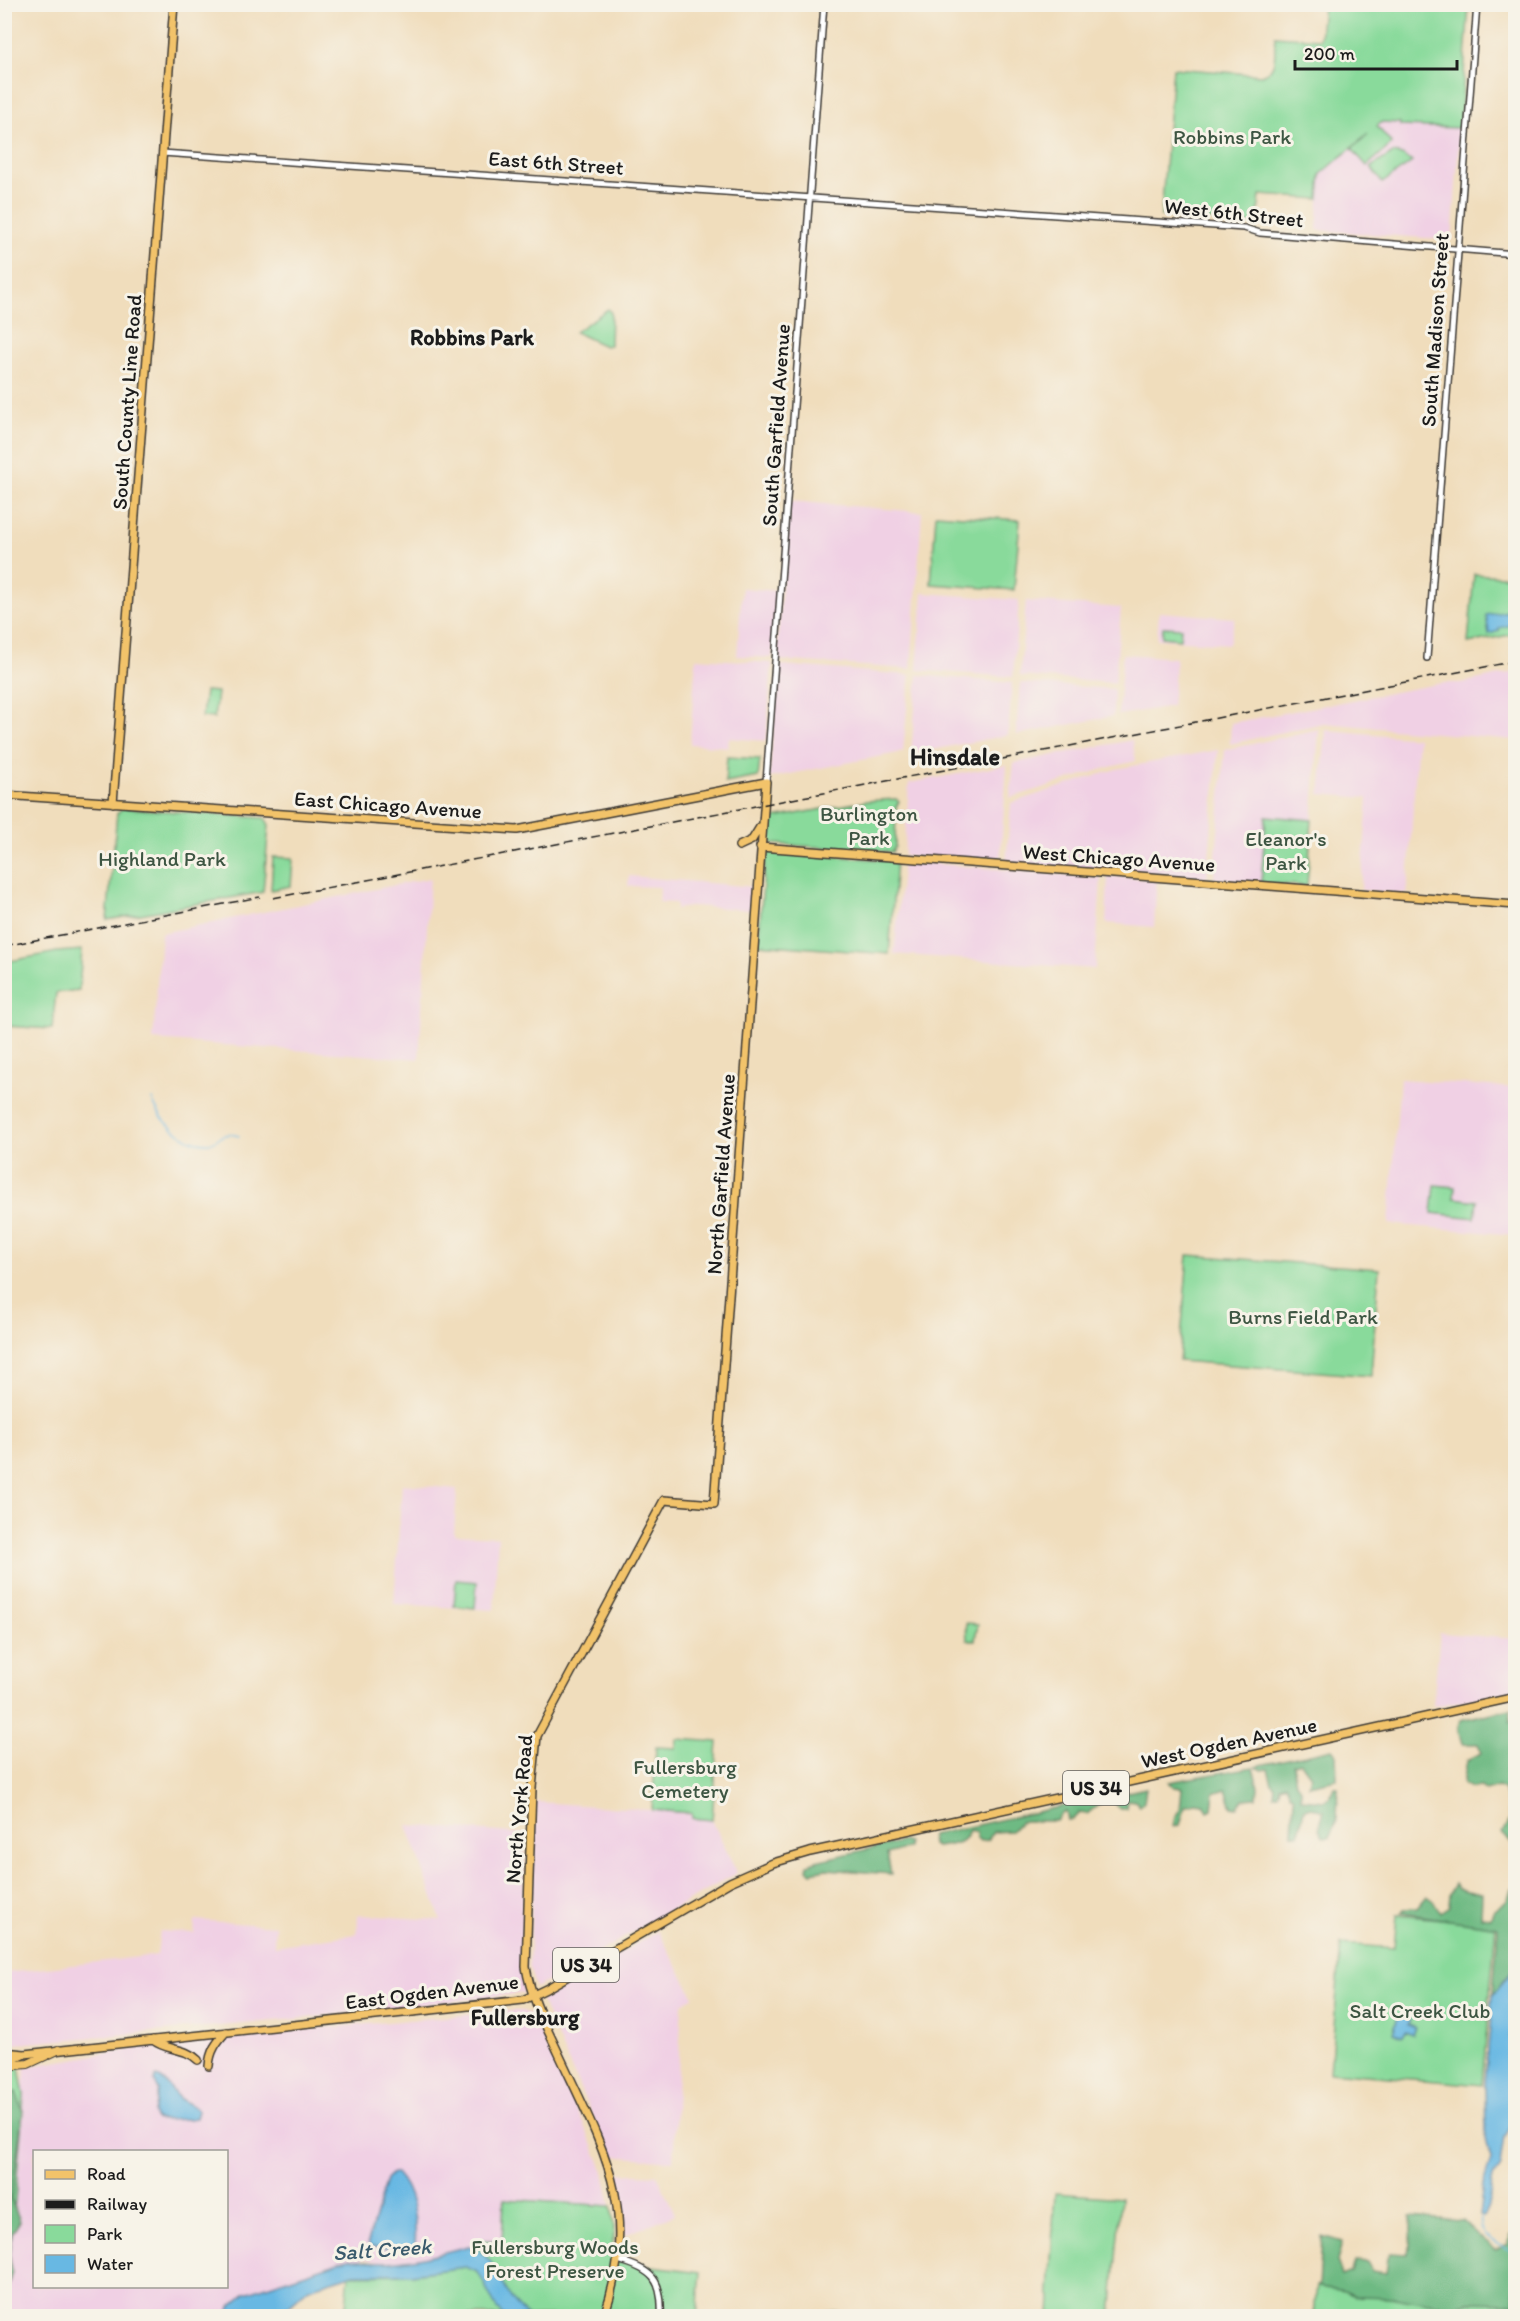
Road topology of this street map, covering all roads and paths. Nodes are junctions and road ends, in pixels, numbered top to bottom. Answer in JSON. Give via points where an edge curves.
{"nodes":[{"id":1,"x":174,"y":4,"type":"edge"},
{"id":2,"x":824,"y":4,"type":"edge"},
{"id":3,"x":1477,"y":4,"type":"edge"},
{"id":4,"x":162,"y":153,"type":"junction"},
{"id":5,"x":809,"y":197,"type":"junction"},
{"id":6,"x":948,"y":206,"type":"joint"},
{"id":7,"x":1458,"y":248,"type":"junction"},
{"id":8,"x":1515,"y":254,"type":"edge"},
{"id":9,"x":1427,"y":658,"type":"dead end"},
{"id":10,"x":766,"y":782,"type":"junction"},
{"id":11,"x":4,"y":795,"type":"edge"},
{"id":12,"x":113,"y":803,"type":"junction"},
{"id":13,"x":763,"y":819,"type":"junction"},
{"id":14,"x":739,"y":846,"type":"dead end"},
{"id":15,"x":760,"y":848,"type":"junction"},
{"id":16,"x":1515,"y":905,"type":"edge"},
{"id":17,"x":664,"y":1500,"type":"joint"},
{"id":18,"x":1515,"y":1697,"type":"edge"},
{"id":19,"x":810,"y":1852,"type":"joint"},
{"id":20,"x":532,"y":1996,"type":"junction"},
{"id":21,"x":226,"y":2032,"type":"junction"},
{"id":22,"x":153,"y":2040,"type":"junction"},
{"id":23,"x":58,"y":2050,"type":"junction"},
{"id":24,"x":4,"y":2052,"type":"edge"},
{"id":25,"x":25,"y":2054,"type":"junction"},
{"id":26,"x":198,"y":2060,"type":"dead end"},
{"id":27,"x":4,"y":2061,"type":"edge"},
{"id":28,"x":4,"y":2066,"type":"edge"},
{"id":29,"x":209,"y":2066,"type":"dead end"},
{"id":30,"x":618,"y":2260,"type":"junction"},
{"id":31,"x":604,"y":2316,"type":"edge"},
{"id":32,"x":661,"y":2316,"type":"edge"}],
"edges":[{"from":1,"to":4,"type":"main road","name":"South County Line Road"},
{"from":2,"to":5,"type":"street","name":"South Garfield Avenue"},
{"from":3,"to":7,"type":"street","name":"South Madison Street"},
{"from":4,"to":5,"type":"street","name":"East 6th Street"},
{"from":4,"to":12,"type":"main road","name":"South County Line Road"},
{"from":5,"to":6,"type":"street","name":"East 6th Street"},
{"from":5,"to":10,"type":"street","name":"South Garfield Avenue"},
{"from":6,"to":7,"type":"street","name":"West 6th Street"},
{"from":7,"to":8,"type":"street","name":"West 6th Street"},
{"from":7,"to":9,"type":"street","name":"South Madison Street"},
{"from":10,"to":12,"type":"main road","name":"East Chicago Avenue","via":[[517,830]]},
{"from":10,"to":13,"type":"main road","name":"South Garfield Avenue"},
{"from":11,"to":12,"type":"main road","name":"East Chicago Avenue"},
{"from":13,"to":14,"type":"main road","via":[[754,837]]},
{"from":13,"to":15,"type":"main road","name":"South Garfield Avenue"},
{"from":15,"to":16,"type":"main road","name":"West Chicago Avenue"},
{"from":15,"to":17,"type":"main road","name":"North Garfield Avenue","via":[[714,1504]]},
{"from":17,"to":20,"type":"main road","name":"North York Road","via":[[537,1736],[526,1967]]},
{"from":18,"to":19,"type":"main road","name":"West Ogden Avenue","number":"US 34"},
{"from":19,"to":20,"type":"main road","name":"East Ogden Avenue","number":"US 34","via":[[730,1882]]},
{"from":20,"to":21,"type":"main road","name":"East Ogden Avenue","number":"US 34","via":[[502,2003]]},
{"from":20,"to":30,"type":"main road","name":"North York Road","via":[[612,2175],[618,2202]]},
{"from":21,"to":22,"type":"main road","name":"East Ogden Avenue","number":"US 34"},
{"from":21,"to":29,"type":"main road","via":[[209,2055]]},
{"from":22,"to":23,"type":"main road","name":"East Ogden Avenue","number":"US 34"},
{"from":22,"to":26,"type":"main road","via":[[161,2046],[184,2050]]},
{"from":23,"to":25,"type":"main road","name":"East Ogden Avenue","number":"US 34"},
{"from":23,"to":28,"type":"highway","via":[[28,2064]]},
{"from":24,"to":25,"type":"main road","name":"East Ogden Avenue","number":"US 34"},
{"from":25,"to":27,"type":"main road","name":"East Ogden Avenue","number":"US 34"},
{"from":30,"to":31,"type":"main road","name":"North York Road"},
{"from":30,"to":32,"type":"street","via":[[651,2274],[662,2300]]}]}
